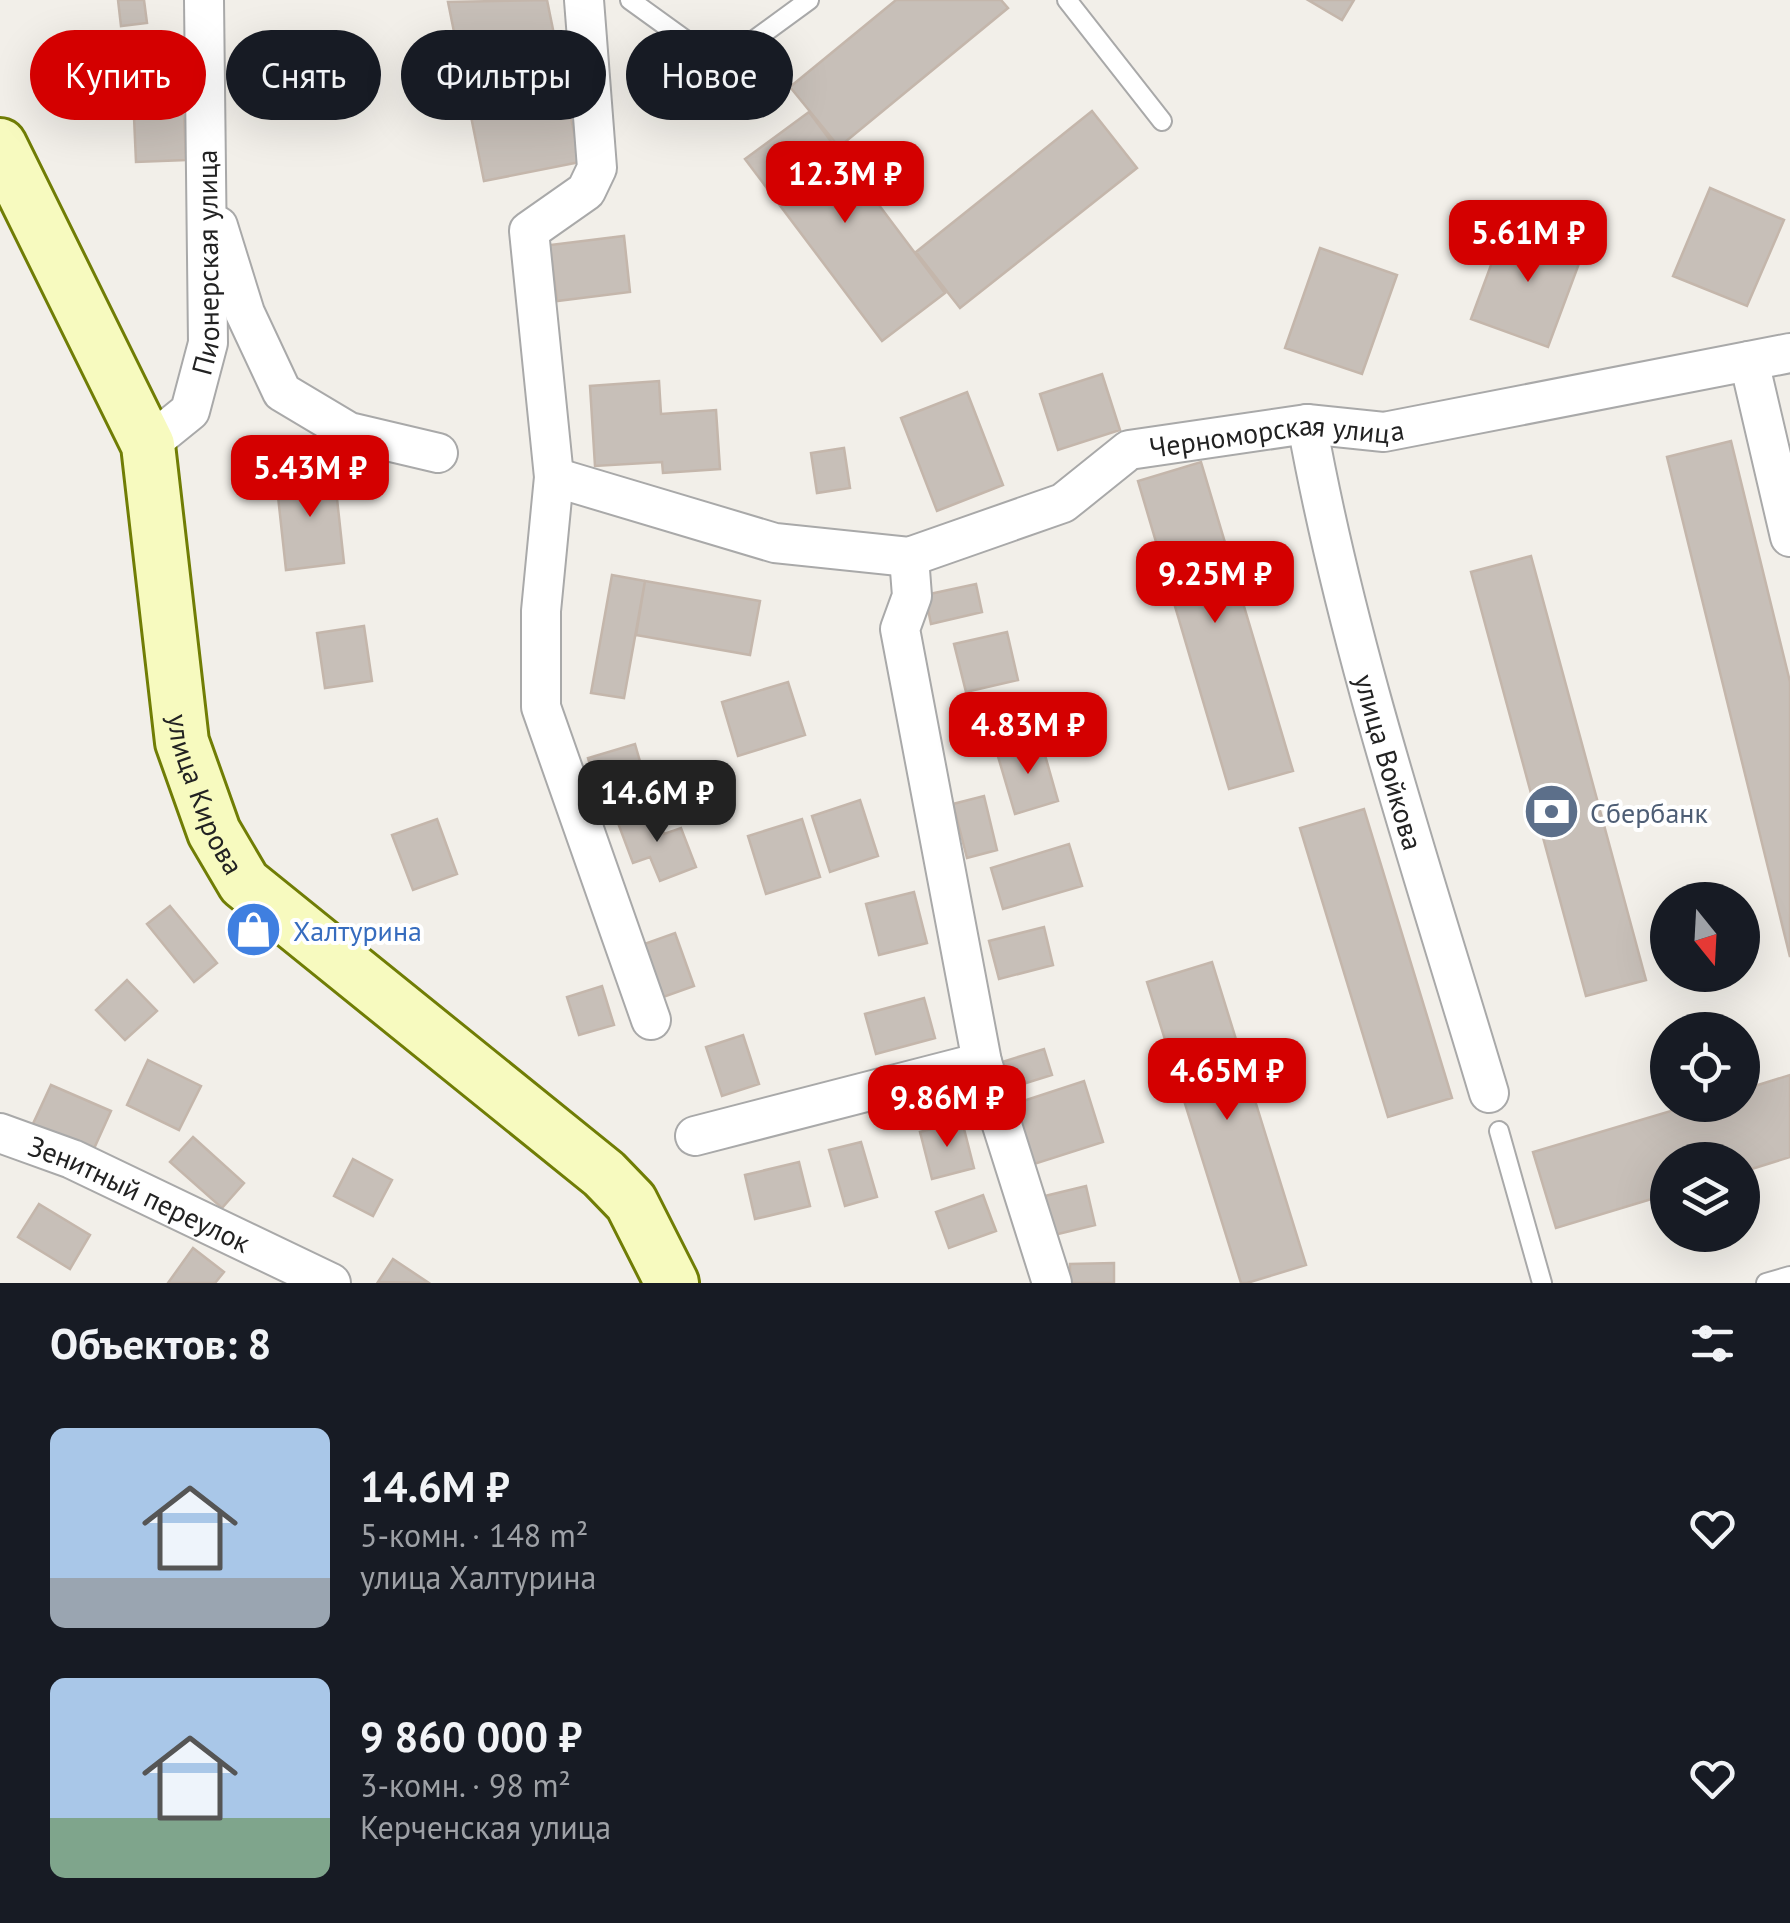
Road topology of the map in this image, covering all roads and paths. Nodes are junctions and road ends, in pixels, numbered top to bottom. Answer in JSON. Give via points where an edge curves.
{"nodes":[{"id":1,"x":204,"y":0,"type":"edge"},
{"id":2,"x":584,"y":0,"type":"edge"},
{"id":3,"x":630,"y":0,"type":"edge"},
{"id":4,"x":809,"y":0,"type":"edge"},
{"id":5,"x":1067,"y":0,"type":"edge"},
{"id":6,"x":1162,"y":121,"type":"dead end"},
{"id":7,"x":0,"y":144,"type":"edge"},
{"id":8,"x":204,"y":184,"type":"junction"},
{"id":9,"x":1790,"y":352,"type":"edge"},
{"id":10,"x":1750,"y":360,"type":"junction"},
{"id":11,"x":1307,"y":424,"type":"junction"},
{"id":12,"x":148,"y":445,"type":"junction"},
{"id":13,"x":438,"y":453,"type":"dead end"},
{"id":14,"x":554,"y":477,"type":"junction"},
{"id":15,"x":1790,"y":537,"type":"edge"},
{"id":16,"x":909,"y":556,"type":"junction"},
{"id":17,"x":651,"y":1020,"type":"dead end"},
{"id":18,"x":982,"y":1062,"type":"junction"},
{"id":19,"x":1488,"y":1093,"type":"dead end"},
{"id":20,"x":1499,"y":1131,"type":"dead end"},
{"id":21,"x":0,"y":1133,"type":"edge"},
{"id":22,"x":695,"y":1136,"type":"dead end"},
{"id":23,"x":1790,"y":1276,"type":"edge"},
{"id":24,"x":331,"y":1283,"type":"edge"},
{"id":25,"x":672,"y":1283,"type":"edge"},
{"id":26,"x":1052,"y":1283,"type":"edge"},
{"id":27,"x":1542,"y":1283,"type":"edge"},
{"id":28,"x":1766,"y":1283,"type":"edge"}],
"edges":[{"from":1,"to":8,"type":"street","name":"Пионерская улица"},
{"from":2,"to":14,"type":"street","via":[[597,168],[586,190],[529,231]]},
{"from":3,"to":4,"type":"lane","via":[[720,64]]},
{"from":5,"to":6,"type":"lane"},
{"from":7,"to":12,"type":"main road","name":"улица Кирова"},
{"from":8,"to":12,"type":"street","name":"Пионерская улица","via":[[208,343],[190,411]]},
{"from":8,"to":13,"type":"street","via":[[245,312],[282,392],[349,432]]},
{"from":9,"to":10,"type":"street","name":"Черноморская улица"},
{"from":10,"to":11,"type":"street","name":"Черноморская улица","via":[[1384,432]]},
{"from":10,"to":15,"type":"street"},
{"from":11,"to":16,"type":"street","name":"Черноморская улица","via":[[1129,450],[1063,504]]},
{"from":11,"to":19,"type":"street","name":"улица Войкова","via":[[1392,767]]},
{"from":12,"to":25,"type":"main road","name":"улица Кирова","via":[[182,742],[214,832],[244,883],[604,1174],[631,1202]]},
{"from":14,"to":16,"type":"street","name":"Черноморская улица","via":[[775,544]]},
{"from":14,"to":17,"type":"street","via":[[540,707]]},
{"from":16,"to":18,"type":"street","via":[[912,596],[900,629]]},
{"from":18,"to":22,"type":"street"},
{"from":18,"to":26,"type":"street"},
{"from":20,"to":27,"type":"lane"},
{"from":21,"to":24,"type":"street","name":"Зенитный переулок","via":[[72,1159]]},
{"from":23,"to":28,"type":"lane"}]}
